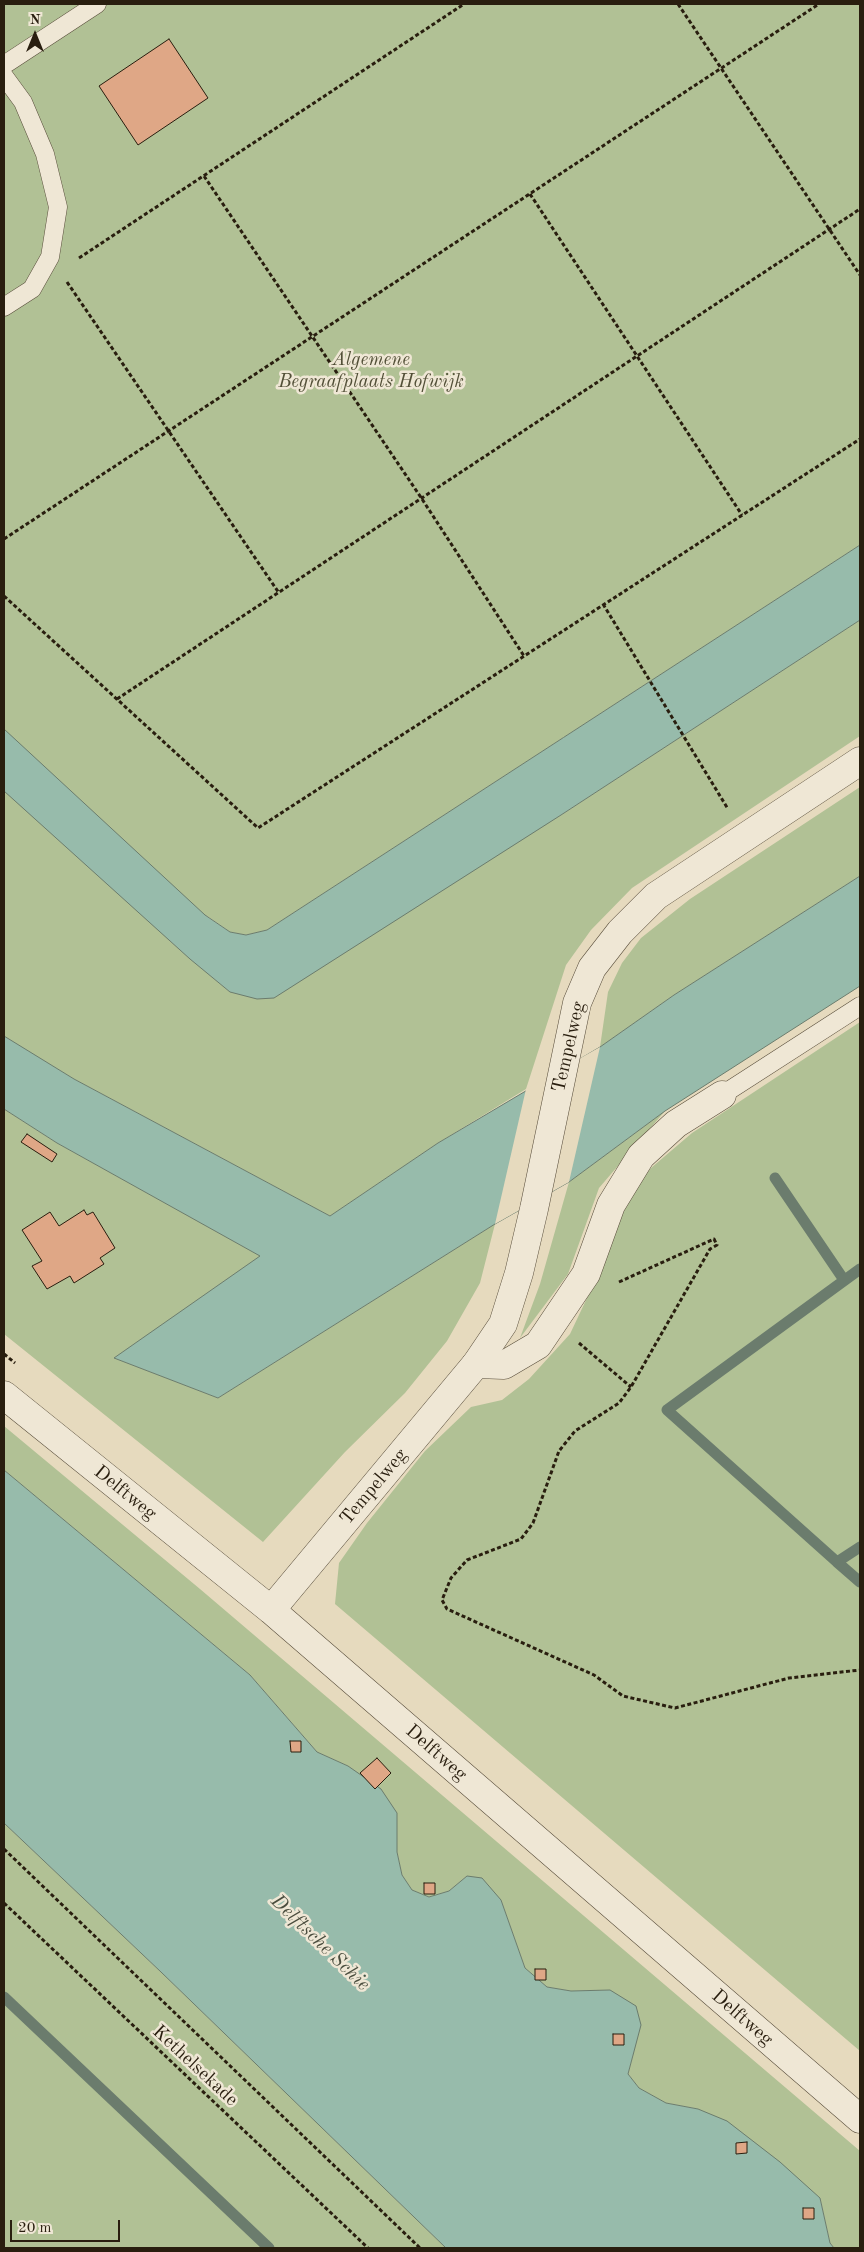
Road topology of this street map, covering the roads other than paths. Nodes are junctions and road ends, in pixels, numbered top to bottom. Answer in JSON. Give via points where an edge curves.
{"nodes":[{"id":1,"x":97,"y":4,"type":"edge"},
{"id":2,"x":4,"y":65,"type":"edge"},
{"id":3,"x":4,"y":76,"type":"edge"},
{"id":4,"x":4,"y":307,"type":"edge"},
{"id":5,"x":860,"y":761,"type":"edge"},
{"id":6,"x":860,"y":1006,"type":"edge"},
{"id":7,"x":722,"y":1095,"type":"joint"},
{"id":8,"x":476,"y":1364,"type":"junction"},
{"id":9,"x":4,"y":1395,"type":"edge"},
{"id":10,"x":271,"y":1610,"type":"junction"},
{"id":11,"x":860,"y":2119,"type":"edge"}],
"edges":[{"from":1,"to":2,"type":"lane"},
{"from":3,"to":4,"type":"lane","via":[[23,102],[45,154],[58,207],[54,264],[32,289]]},
{"from":5,"to":8,"type":"street","name":"Tempelweg","via":[[656,896],[620,932],[592,968],[577,1003],[519,1273],[503,1324]]},
{"from":6,"to":7,"type":"lane"},
{"from":7,"to":8,"type":"street","via":[[676,1124],[641,1156],[611,1205],[586,1274],[538,1344],[504,1365]]},
{"from":8,"to":10,"type":"street","name":"Tempelweg"},
{"from":9,"to":10,"type":"street","name":"Delftweg"},
{"from":10,"to":11,"type":"street","name":"Delftweg"}]}
